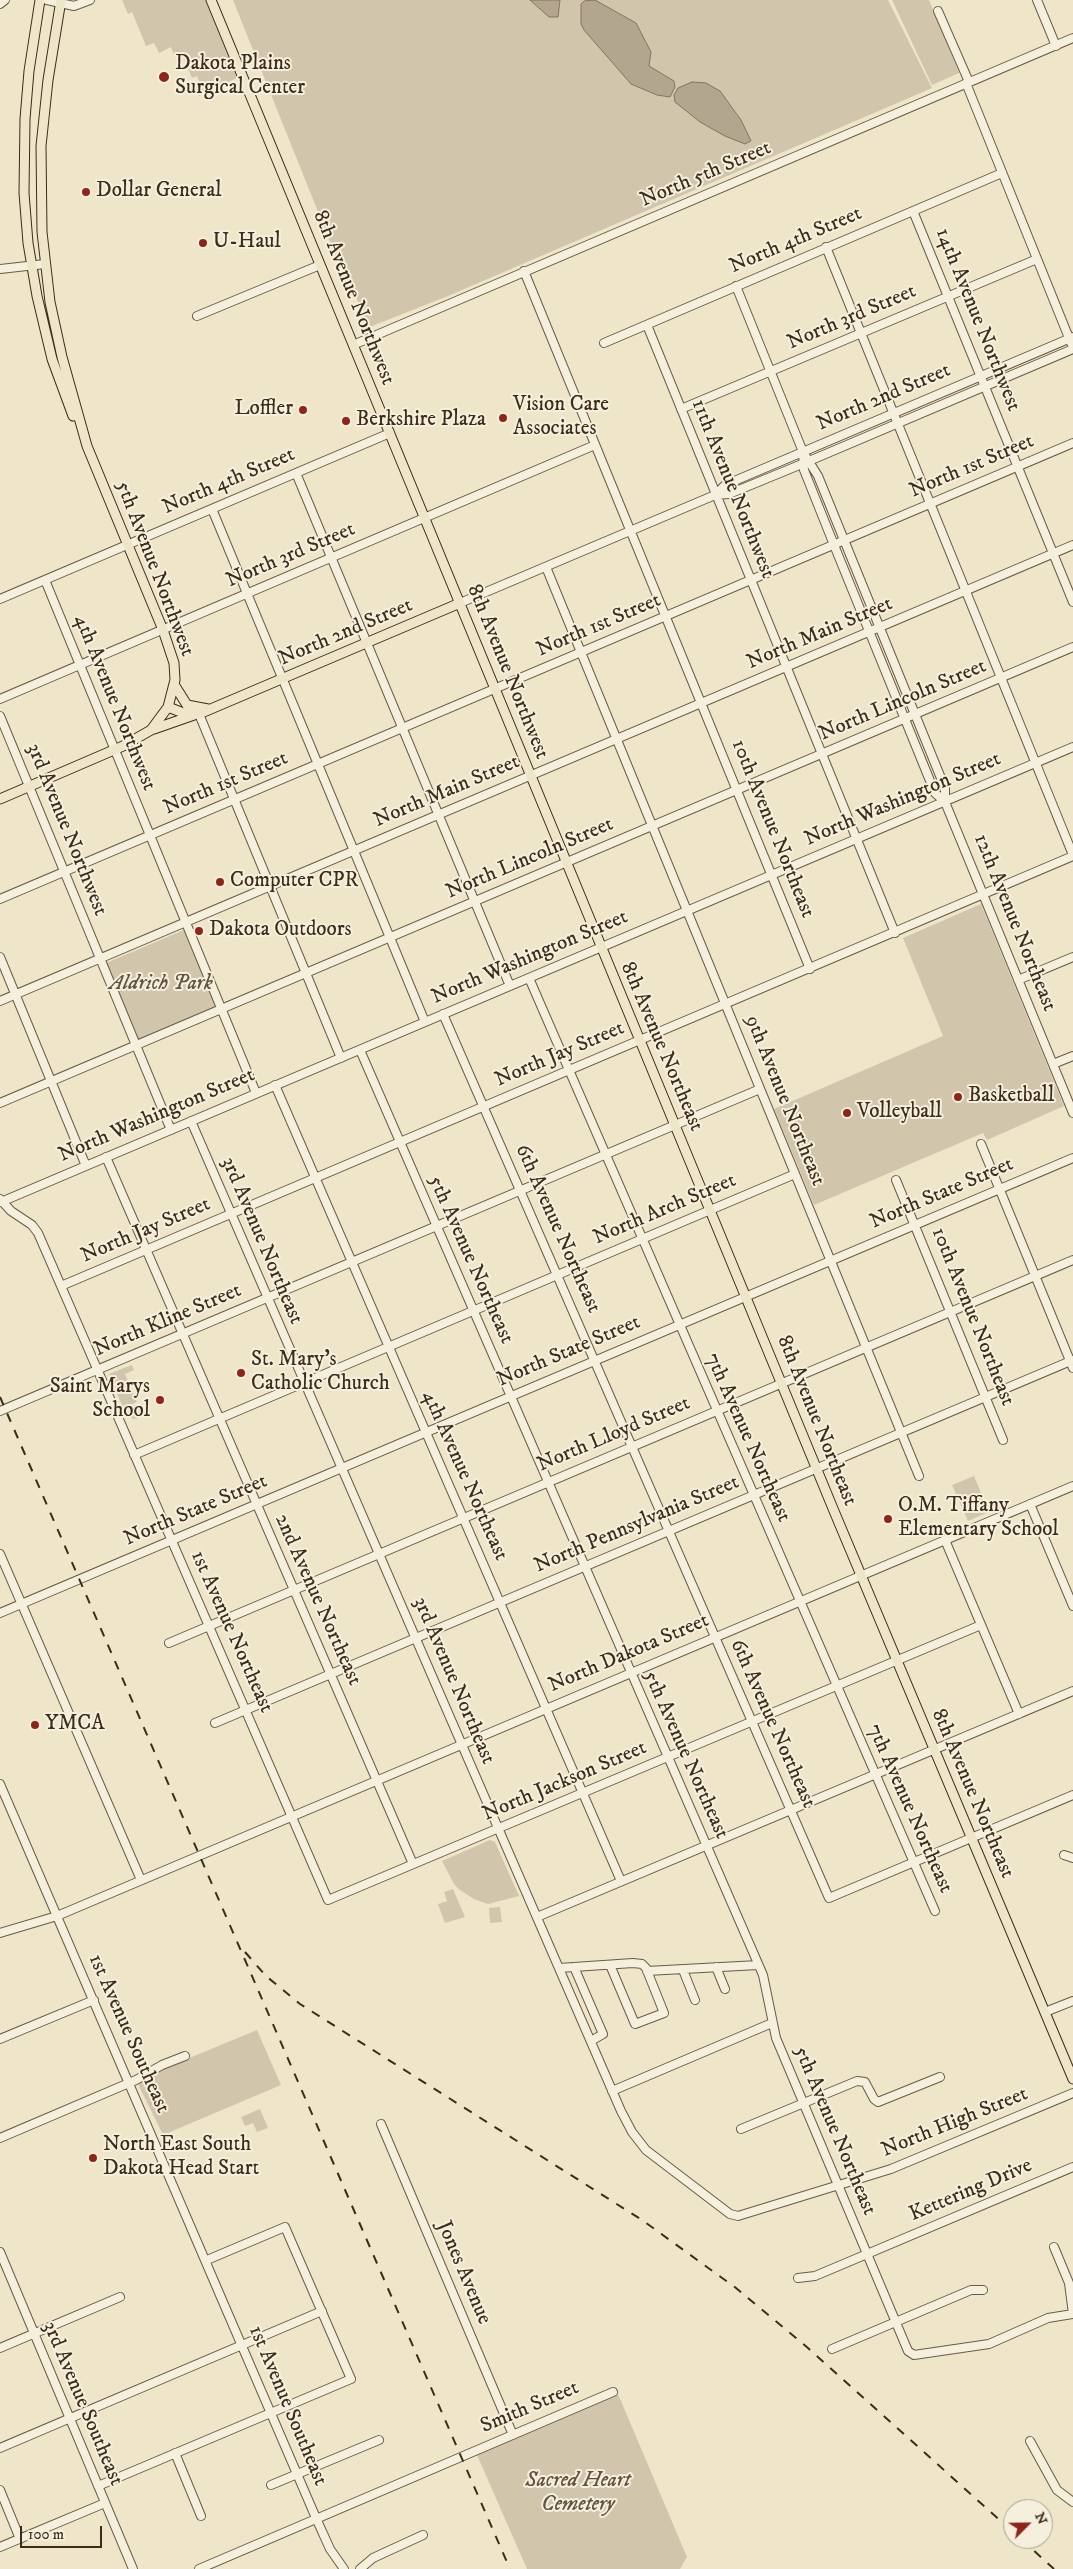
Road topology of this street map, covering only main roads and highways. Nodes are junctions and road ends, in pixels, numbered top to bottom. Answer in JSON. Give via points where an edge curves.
{"nodes":[{"id":1,"x":40,"y":0,"type":"edge"},
{"id":2,"x":211,"y":0,"type":"edge"},
{"id":3,"x":61,"y":2,"type":"edge"},
{"id":4,"x":87,"y":446,"type":"junction"},
{"id":5,"x":460,"y":603,"type":"junction"},
{"id":6,"x":174,"y":686,"type":"junction"},
{"id":7,"x":168,"y":707,"type":"junction"},
{"id":8,"x":211,"y":709,"type":"junction"},
{"id":9,"x":197,"y":714,"type":"junction"},
{"id":10,"x":151,"y":730,"type":"junction"},
{"id":11,"x":531,"y":775,"type":"joint"},
{"id":12,"x":0,"y":799,"type":"edge"},
{"id":13,"x":1073,"y":2078,"type":"edge"}],
"edges":[{"from":1,"to":4,"type":"main road","name":"5th Avenue Northwest","via":[[29,71],[24,193],[42,320],[69,407]]},
{"from":2,"to":5,"type":"main road","name":"8th Avenue Northwest"},
{"from":3,"to":4,"type":"main road","name":"5th Avenue Northwest","via":[[41,146],[40,201],[45,264],[62,357]]},
{"from":4,"to":6,"type":"main road","name":"5th Avenue Northwest","via":[[163,630],[174,664]]},
{"from":5,"to":8,"type":"main road","name":"North 2nd Street"},
{"from":5,"to":11,"type":"main road","name":"8th Avenue Northwest"},
{"from":6,"to":7,"type":"main road","name":"5th Avenue Northwest"},
{"from":6,"to":8,"type":"main road","via":[[187,705]]},
{"from":7,"to":9,"type":"main road","via":[[186,714]]},
{"from":7,"to":10,"type":"main road"},
{"from":8,"to":9,"type":"main road","name":"North 2nd Street"},
{"from":9,"to":10,"type":"main road","name":"North 2nd Street"},
{"from":10,"to":12,"type":"main road","via":[[114,750]]},
{"from":11,"to":13,"type":"main road","name":"8th Avenue Northeast","via":[[861,1576]]}]}
